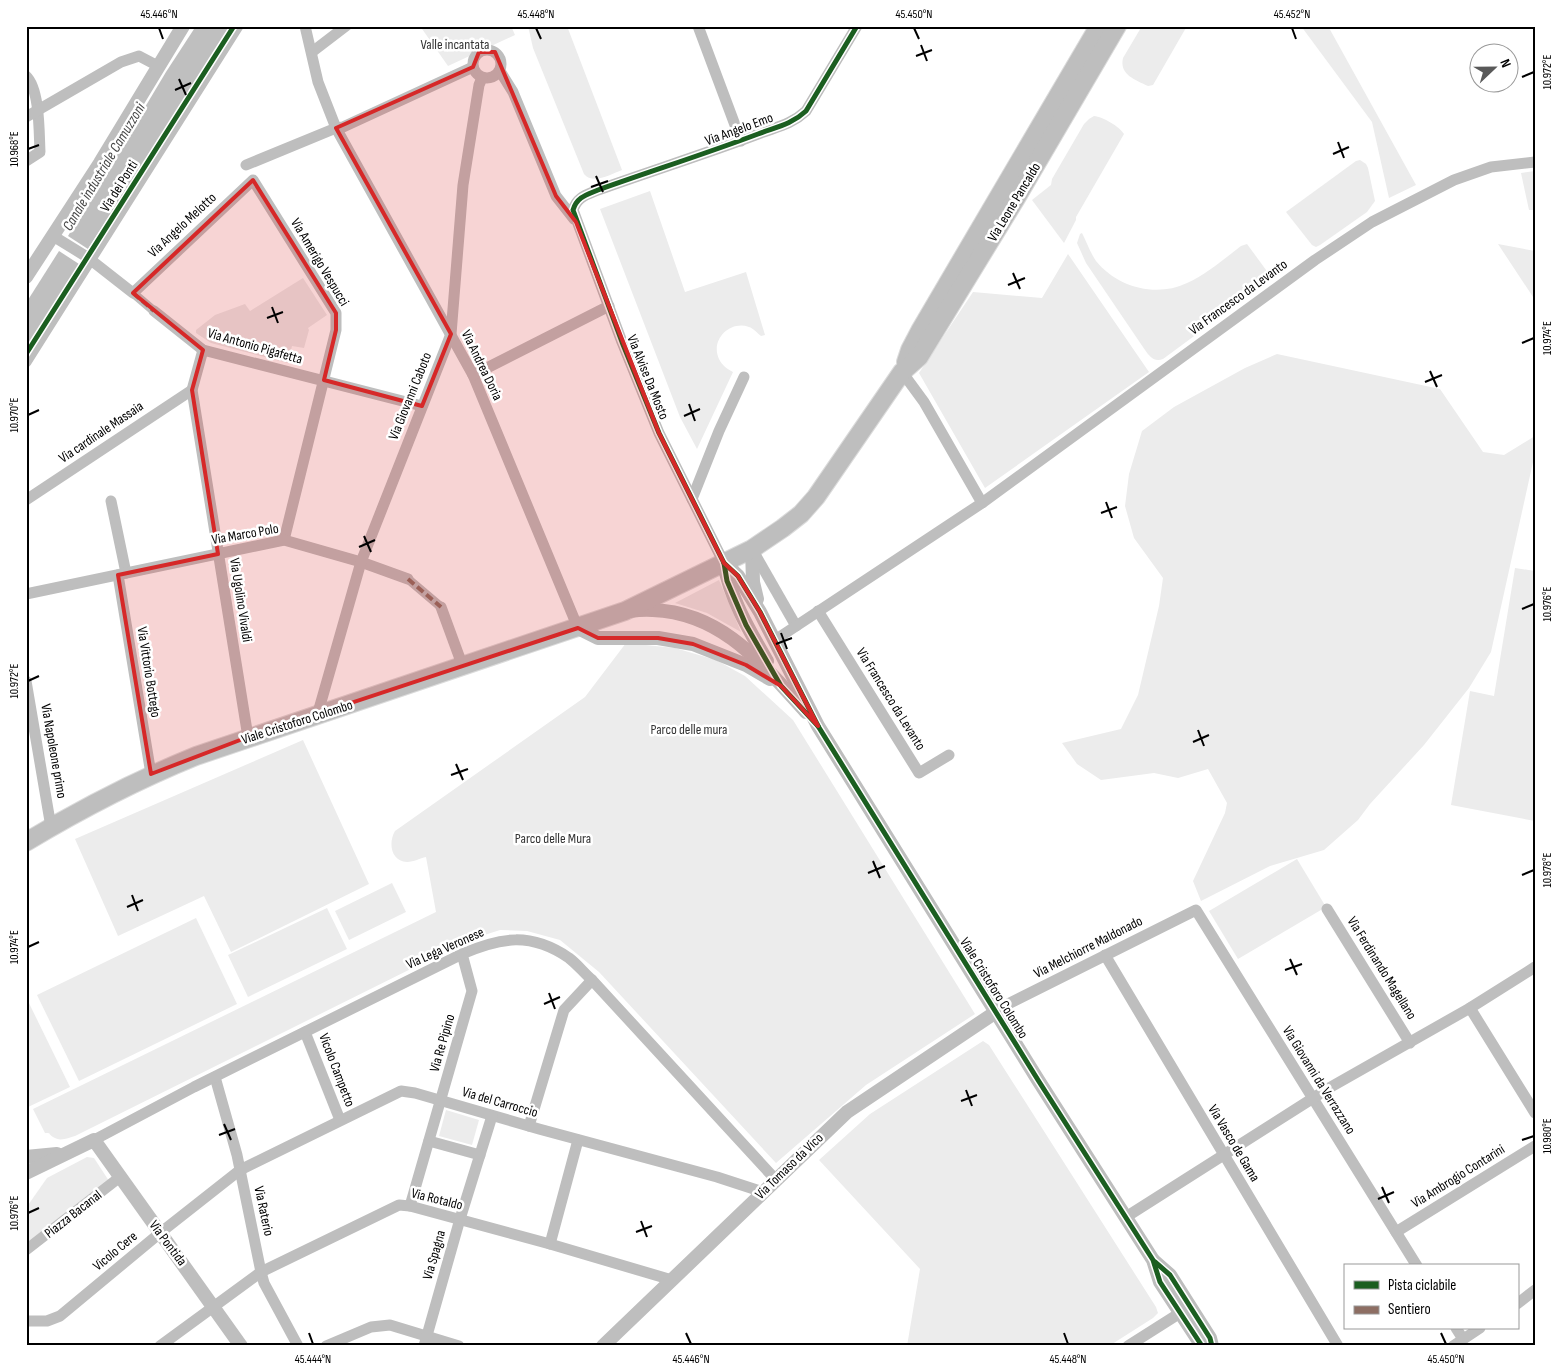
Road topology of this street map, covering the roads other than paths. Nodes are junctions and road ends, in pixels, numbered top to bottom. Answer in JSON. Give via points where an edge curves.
{"nodes":[{"id":1,"x":183,"y":26,"type":"edge"},
{"id":2,"x":238,"y":26,"type":"edge"},
{"id":3,"x":305,"y":26,"type":"edge"},
{"id":4,"x":346,"y":26,"type":"edge"},
{"id":5,"x":698,"y":26,"type":"edge"},
{"id":6,"x":857,"y":26,"type":"edge"},
{"id":7,"x":1099,"y":26,"type":"edge"},
{"id":8,"x":1118,"y":26,"type":"edge"},
{"id":9,"x":312,"y":52,"type":"junction"},
{"id":10,"x":158,"y":66,"type":"junction"},
{"id":11,"x":473,"y":67,"type":"junction"},
{"id":12,"x":500,"y":71,"type":"junction"},
{"id":13,"x":26,"y":76,"type":"edge"},
{"id":14,"x":482,"y":78,"type":"junction"},
{"id":15,"x":37,"y":110,"type":"junction"},
{"id":16,"x":26,"y":117,"type":"edge"},
{"id":17,"x":336,"y":128,"type":"junction"},
{"id":18,"x":741,"y":141,"type":"junction"},
{"id":19,"x":26,"y":160,"type":"edge"},
{"id":20,"x":1535,"y":162,"type":"edge"},
{"id":21,"x":246,"y":164,"type":"dead end"},
{"id":22,"x":253,"y":180,"type":"joint"},
{"id":23,"x":584,"y":196,"type":"joint"},
{"id":24,"x":576,"y":222,"type":"junction"},
{"id":25,"x":56,"y":238,"type":"junction"},
{"id":26,"x":89,"y":259,"type":"junction"},
{"id":27,"x":26,"y":278,"type":"edge"},
{"id":28,"x":132,"y":293,"type":"junction"},
{"id":29,"x":609,"y":306,"type":"junction"},
{"id":30,"x":154,"y":311,"type":"joint"},
{"id":31,"x":451,"y":334,"type":"junction"},
{"id":32,"x":204,"y":350,"type":"junction"},
{"id":33,"x":26,"y":362,"type":"edge"},
{"id":34,"x":902,"y":372,"type":"junction"},
{"id":35,"x":474,"y":375,"type":"junction"},
{"id":36,"x":744,"y":377,"type":"dead end"},
{"id":37,"x":324,"y":380,"type":"junction"},
{"id":38,"x":192,"y":390,"type":"junction"},
{"id":39,"x":422,"y":406,"type":"junction"},
{"id":40,"x":692,"y":498,"type":"junction"},
{"id":41,"x":26,"y":500,"type":"edge"},
{"id":42,"x":111,"y":501,"type":"dead end"},
{"id":43,"x":982,"y":503,"type":"junction"},
{"id":44,"x":284,"y":540,"type":"junction"},
{"id":45,"x":752,"y":549,"type":"junction"},
{"id":46,"x":218,"y":554,"type":"junction"},
{"id":47,"x":361,"y":562,"type":"junction"},
{"id":48,"x":724,"y":563,"type":"junction"},
{"id":49,"x":122,"y":574,"type":"junction"},
{"id":50,"x":408,"y":580,"type":"joint"},
{"id":51,"x":26,"y":594,"type":"edge"},
{"id":52,"x":441,"y":607,"type":"joint"},
{"id":53,"x":625,"y":611,"type":"junction"},
{"id":54,"x":818,"y":611,"type":"junction"},
{"id":55,"x":760,"y":612,"type":"junction"},
{"id":56,"x":796,"y":626,"type":"junction"},
{"id":57,"x":578,"y":628,"type":"junction"},
{"id":58,"x":775,"y":640,"type":"junction"},
{"id":59,"x":463,"y":667,"type":"junction"},
{"id":60,"x":26,"y":681,"type":"edge"},
{"id":61,"x":781,"y":686,"type":"junction"},
{"id":62,"x":317,"y":716,"type":"junction"},
{"id":63,"x":818,"y":726,"type":"junction"},
{"id":64,"x":248,"y":737,"type":"junction"},
{"id":65,"x":949,"y":755,"type":"dead end"},
{"id":66,"x":151,"y":774,"type":"junction"},
{"id":67,"x":51,"y":827,"type":"junction"},
{"id":68,"x":26,"y":842,"type":"edge"},
{"id":69,"x":1327,"y":909,"type":"dead end"},
{"id":70,"x":1196,"y":910,"type":"joint"},
{"id":71,"x":462,"y":954,"type":"junction"},
{"id":72,"x":1105,"y":955,"type":"junction"},
{"id":73,"x":1535,"y":967,"type":"edge"},
{"id":74,"x":592,"y":980,"type":"junction"},
{"id":75,"x":1470,"y":1008,"type":"junction"},
{"id":76,"x":996,"y":1012,"type":"junction"},
{"id":77,"x":305,"y":1032,"type":"junction"},
{"id":78,"x":1410,"y":1043,"type":"junction"},
{"id":79,"x":215,"y":1077,"type":"junction"},
{"id":80,"x":1313,"y":1099,"type":"junction"},
{"id":81,"x":440,"y":1101,"type":"junction"},
{"id":82,"x":1535,"y":1114,"type":"edge"},
{"id":83,"x":492,"y":1116,"type":"junction"},
{"id":84,"x":340,"y":1120,"type":"junction"},
{"id":85,"x":529,"y":1126,"type":"junction"},
{"id":86,"x":94,"y":1140,"type":"junction"},
{"id":87,"x":578,"y":1140,"type":"junction"},
{"id":88,"x":429,"y":1141,"type":"junction"},
{"id":89,"x":80,"y":1146,"type":"junction"},
{"id":90,"x":1535,"y":1146,"type":"edge"},
{"id":91,"x":102,"y":1152,"type":"junction"},
{"id":92,"x":65,"y":1153,"type":"junction"},
{"id":93,"x":1224,"y":1154,"type":"junction"},
{"id":94,"x":480,"y":1155,"type":"junction"},
{"id":95,"x":26,"y":1157,"type":"edge"},
{"id":96,"x":240,"y":1170,"type":"junction"},
{"id":97,"x":26,"y":1173,"type":"edge"},
{"id":98,"x":120,"y":1178,"type":"junction"},
{"id":99,"x":776,"y":1180,"type":"junction"},
{"id":100,"x":763,"y":1192,"type":"junction"},
{"id":101,"x":410,"y":1206,"type":"junction"},
{"id":102,"x":1126,"y":1217,"type":"junction"},
{"id":103,"x":460,"y":1219,"type":"junction"},
{"id":104,"x":1396,"y":1232,"type":"junction"},
{"id":105,"x":160,"y":1233,"type":"junction"},
{"id":106,"x":550,"y":1244,"type":"junction"},
{"id":107,"x":26,"y":1250,"type":"edge"},
{"id":108,"x":1153,"y":1260,"type":"junction"},
{"id":109,"x":1416,"y":1264,"type":"edge"},
{"id":110,"x":261,"y":1272,"type":"junction"},
{"id":111,"x":672,"y":1280,"type":"junction"},
{"id":112,"x":1535,"y":1290,"type":"edge"},
{"id":113,"x":1518,"y":1303,"type":"edge"},
{"id":114,"x":213,"y":1306,"type":"junction"},
{"id":115,"x":1180,"y":1313,"type":"junction"},
{"id":116,"x":26,"y":1321,"type":"edge"},
{"id":117,"x":1456,"y":1330,"type":"edge"},
{"id":118,"x":1477,"y":1330,"type":"edge"},
{"id":119,"x":425,"y":1341,"type":"edge"},
{"id":120,"x":1458,"y":1343,"type":"edge"},
{"id":121,"x":160,"y":1346,"type":"edge"},
{"id":122,"x":241,"y":1346,"type":"edge"},
{"id":123,"x":298,"y":1346,"type":"edge"},
{"id":124,"x":326,"y":1346,"type":"edge"},
{"id":125,"x":459,"y":1346,"type":"edge"},
{"id":126,"x":603,"y":1346,"type":"edge"},
{"id":127,"x":1128,"y":1346,"type":"edge"},
{"id":128,"x":1202,"y":1346,"type":"edge"},
{"id":129,"x":1212,"y":1346,"type":"edge"},
{"id":130,"x":1338,"y":1346,"type":"edge"}],
"edges":[{"from":1,"to":10,"type":"street"},
{"from":2,"to":26,"type":"street","name":"Via dei Ponti"},
{"from":3,"to":9,"type":"street","name":"Via Andrea Doria"},
{"from":4,"to":9,"type":"street"},
{"from":5,"to":18,"type":"street"},
{"from":6,"to":18,"type":"street","name":"Via Angelo Emo","via":[[806,111],[790,123]]},
{"from":7,"to":34,"type":"main road","name":"Via Leone Pancaldo","via":[[910,350]]},
{"from":8,"to":34,"type":"main road","name":"Via Leone Pancaldo","via":[[919,357]]},
{"from":9,"to":17,"type":"street","name":"Via Andrea Doria","via":[[318,82]]},
{"from":10,"to":15,"type":"street","via":[[139,56],[121,62]]},
{"from":10,"to":25,"type":"street"},
{"from":11,"to":12,"type":"street","name":"Via Alvise Da Mosto","via":[[479,52],[490,50],[499,56]]},
{"from":11,"to":14,"type":"street"},
{"from":11,"to":17,"type":"street"},
{"from":12,"to":14,"type":"street","via":[[490,78]]},
{"from":12,"to":24,"type":"street","name":"Via Alvise Da Mosto","via":[[513,92],[556,196]]},
{"from":13,"to":15,"type":"street","via":[[34,91]]},
{"from":14,"to":31,"type":"street","name":"Via Giovanni Caboto","via":[[463,185]]},
{"from":15,"to":16,"type":"street"},
{"from":15,"to":19,"type":"street","via":[[40,152]]},
{"from":17,"to":21,"type":"street"},
{"from":17,"to":31,"type":"street","name":"Via Andrea Doria"},
{"from":18,"to":23,"type":"street","name":"Via Angelo Emo"},
{"from":20,"to":43,"type":"street","name":"Via Francesco da Levanto","via":[[1482,170],[1445,184],[1378,218],[1315,260]]},
{"from":22,"to":28,"type":"street","name":"Via Angelo Melotto"},
{"from":22,"to":37,"type":"street","name":"Via Amerigo Vespucci","via":[[336,313],[336,330]]},
{"from":23,"to":24,"type":"street","name":"Via Alvise Da Mosto","via":[[575,202]]},
{"from":24,"to":29,"type":"street","name":"Via Alvise Da Mosto"},
{"from":25,"to":26,"type":"street","name":"Via Antonio Pigafetta"},
{"from":25,"to":27,"type":"street"},
{"from":26,"to":28,"type":"street","name":"Via Antonio Pigafetta"},
{"from":26,"to":33,"type":"street","name":"Via dei Ponti"},
{"from":28,"to":30,"type":"street","name":"Via Antonio Pigafetta"},
{"from":29,"to":35,"type":"street"},
{"from":29,"to":40,"type":"street","name":"Via Alvise Da Mosto","via":[[659,433]]},
{"from":30,"to":32,"type":"street","name":"Via Antonio Pigafetta"},
{"from":31,"to":35,"type":"street","name":"Via Andrea Doria"},
{"from":31,"to":39,"type":"street","name":"Via Giovanni Caboto"},
{"from":32,"to":37,"type":"street","name":"Via Antonio Pigafetta"},
{"from":32,"to":38,"type":"street","name":"Via Ugolino Vivaldi"},
{"from":34,"to":43,"type":"street","via":[[924,402]]},
{"from":34,"to":45,"type":"main road","name":"Via Leone Pancaldo","via":[[816,497],[784,528]]},
{"from":35,"to":57,"type":"street","name":"Via Andrea Doria"},
{"from":36,"to":40,"type":"street"},
{"from":37,"to":39,"type":"street","name":"Via Antonio Pigafetta"},
{"from":37,"to":44,"type":"street","name":"Via Amerigo Vespucci"},
{"from":38,"to":41,"type":"street","name":"Via cardinale Massaia"},
{"from":38,"to":46,"type":"street","name":"Via Ugolino Vivaldi"},
{"from":39,"to":47,"type":"street","name":"Via Giovanni Caboto"},
{"from":40,"to":48,"type":"street","name":"Via Alvise Da Mosto"},
{"from":42,"to":49,"type":"street"},
{"from":43,"to":54,"type":"street","name":"Via Francesco da Levanto"},
{"from":44,"to":46,"type":"street","name":"Via Marco Polo"},
{"from":44,"to":47,"type":"street","name":"Via Marco Polo"},
{"from":45,"to":48,"type":"main road","name":"Via Leone Pancaldo"},
{"from":45,"to":55,"type":"street","name":"Viale Cristoforo Colombo","via":[[753,582]]},
{"from":45,"to":56,"type":"street"},
{"from":46,"to":49,"type":"street","name":"Via Marco Polo"},
{"from":46,"to":64,"type":"street","name":"Via Ugolino Vivaldi"},
{"from":47,"to":50,"type":"street","name":"Via Marco Polo"},
{"from":47,"to":62,"type":"street","name":"Via Giovanni Caboto"},
{"from":48,"to":53,"type":"main road","name":"Viale Cristoforo Colombo"},
{"from":48,"to":55,"type":"street","name":"Viale Cristoforo Colombo","via":[[738,576]]},
{"from":48,"to":61,"type":"street","name":"Viale Cristoforo Colombo","via":[[727,581],[746,625]]},
{"from":49,"to":51,"type":"street","name":"Via Marco Polo"},
{"from":49,"to":66,"type":"street","name":"Via Vittorio Bottego"},
{"from":50,"to":52,"type":"street","name":"Via Marco Polo"},
{"from":52,"to":59,"type":"street","name":"Via Marco Polo"},
{"from":53,"to":57,"type":"main road","name":"Viale Cristoforo Colombo"},
{"from":53,"to":61,"type":"street","name":"Viale Cristoforo Colombo","via":[[676,613],[714,626],[750,652]]},
{"from":54,"to":56,"type":"street","name":"Via Francesco da Levanto"},
{"from":54,"to":65,"type":"street","name":"Via Francesco da Levanto","via":[[919,773]]},
{"from":55,"to":58,"type":"street","name":"Viale Cristoforo Colombo"},
{"from":56,"to":58,"type":"street","name":"Via Francesco da Levanto"},
{"from":57,"to":59,"type":"main road","name":"Viale Cristoforo Colombo"},
{"from":57,"to":61,"type":"street","name":"Viale Cristoforo Colombo","via":[[598,638],[658,638],[693,644],[746,665]]},
{"from":58,"to":63,"type":"street","name":"Viale Cristoforo Colombo"},
{"from":59,"to":62,"type":"main road","name":"Viale Cristoforo Colombo"},
{"from":60,"to":67,"type":"street","name":"Via Napoleone primo"},
{"from":61,"to":63,"type":"street","name":"Viale Cristoforo Colombo"},
{"from":62,"to":64,"type":"main road","name":"Viale Cristoforo Colombo"},
{"from":63,"to":76,"type":"street","name":"Viale Cristoforo Colombo"},
{"from":64,"to":66,"type":"main road","name":"Viale Cristoforo Colombo"},
{"from":66,"to":67,"type":"main road","name":"Viale Cristoforo Colombo"},
{"from":67,"to":68,"type":"main road","name":"Viale Cristoforo Colombo"},
{"from":69,"to":78,"type":"street","name":"Via Ferdinando Magellano"},
{"from":70,"to":72,"type":"street","name":"Via Melchiorre Maldonado"},
{"from":70,"to":80,"type":"street","name":"Via Giovanni da Verrazzano"},
{"from":71,"to":74,"type":"street","name":"Via Lega Veronese","via":[[496,941],[529,940],[546,945],[569,959]]},
{"from":71,"to":77,"type":"street","name":"Via Lega Veronese"},
{"from":71,"to":81,"type":"street","name":"Via Re Pipino","via":[[472,991]]},
{"from":72,"to":76,"type":"street","name":"Via Melchiorre Maldonado"},
{"from":72,"to":93,"type":"street","name":"Via Vasco de Gama"},
{"from":73,"to":75,"type":"street","name":"Via Ferdinando Magellano"},
{"from":74,"to":85,"type":"street","via":[[564,1010]]},
{"from":74,"to":99,"type":"street","name":"Via Lega Veronese"},
{"from":75,"to":78,"type":"street","name":"Via Ferdinando Magellano"},
{"from":75,"to":82,"type":"street"},
{"from":76,"to":99,"type":"street","name":"Via Tomaso da Vico","via":[[847,1112]]},
{"from":76,"to":102,"type":"street","name":"Viale Cristoforo Colombo"},
{"from":77,"to":79,"type":"street","name":"Via Lega Veronese"},
{"from":77,"to":84,"type":"street","name":"Vicolo Campetto"},
{"from":78,"to":80,"type":"street","name":"Via Ferdinando Magellano"},
{"from":79,"to":86,"type":"street","name":"Via Lega Veronese"},
{"from":79,"to":96,"type":"street","name":"Via Raterio"},
{"from":80,"to":93,"type":"street","name":"Via Ferdinando Magellano"},
{"from":80,"to":104,"type":"street","name":"Via Giovanni da Verrazzano"},
{"from":81,"to":83,"type":"street","name":"Via del Carroccio"},
{"from":81,"to":84,"type":"street","name":"Via del Carroccio","via":[[401,1091]]},
{"from":81,"to":88,"type":"street","name":"Via Re Pipino"},
{"from":83,"to":85,"type":"street","name":"Via del Carroccio"},
{"from":83,"to":94,"type":"street","name":"Via Spagna"},
{"from":84,"to":96,"type":"street","name":"Via del Carroccio"},
{"from":85,"to":87,"type":"street","name":"Via del Carroccio"},
{"from":86,"to":89,"type":"street"},
{"from":86,"to":91,"type":"street","name":"Via Pontida"},
{"from":87,"to":100,"type":"street","name":"Via del Carroccio"},
{"from":87,"to":106,"type":"street"},
{"from":88,"to":94,"type":"street"},
{"from":88,"to":101,"type":"street","name":"Via Re Pipino"},
{"from":89,"to":91,"type":"street"},
{"from":89,"to":92,"type":"street"},
{"from":90,"to":104,"type":"street","name":"Via Ambrogio Contarini"},
{"from":91,"to":98,"type":"street","name":"Via Pontida"},
{"from":92,"to":95,"type":"street"},
{"from":92,"to":97,"type":"street"},
{"from":93,"to":102,"type":"street","name":"Via Ferdinando Magellano"},
{"from":93,"to":130,"type":"street","name":"Via Vasco de Gama"},
{"from":94,"to":103,"type":"street","name":"Via Spagna"},
{"from":96,"to":105,"type":"street","name":"Vicolo Cere"},
{"from":96,"to":110,"type":"street","name":"Via Raterio"},
{"from":98,"to":105,"type":"street","name":"Via Pontida"},
{"from":98,"to":107,"type":"street","name":"Piazza Bacanal"},
{"from":99,"to":100,"type":"street","name":"Via Tomaso da Vico"},
{"from":100,"to":111,"type":"street","name":"Via Tomaso da Vico"},
{"from":101,"to":103,"type":"street","name":"Via Rotaldo"},
{"from":101,"to":110,"type":"street","name":"Via Rotaldo","via":[[399,1205]]},
{"from":102,"to":108,"type":"street","name":"Viale Cristoforo Colombo"},
{"from":103,"to":106,"type":"street","name":"Via Rotaldo"},
{"from":103,"to":119,"type":"street","name":"Via Spagna"},
{"from":104,"to":109,"type":"street","name":"Via Giovanni da Verrazzano"},
{"from":105,"to":114,"type":"street","name":"Via Pontida"},
{"from":105,"to":116,"type":"street","name":"Vicolo Cere","via":[[60,1316],[47,1321]]},
{"from":106,"to":111,"type":"street","name":"Via Rotaldo"},
{"from":108,"to":115,"type":"street","name":"Viale Cristoforo Colombo","via":[[1160,1282]]},
{"from":108,"to":129,"type":"street","name":"Viale Cristoforo Colombo","via":[[1170,1275]]},
{"from":110,"to":114,"type":"street","name":"Via Rotaldo"},
{"from":110,"to":123,"type":"street","name":"Via Raterio"},
{"from":111,"to":126,"type":"street","name":"Via Tomaso da Vico"},
{"from":112,"to":113,"type":"street"},
{"from":114,"to":121,"type":"street","name":"Via Rotaldo"},
{"from":114,"to":122,"type":"street","name":"Via Pontida"},
{"from":115,"to":127,"type":"street"},
{"from":115,"to":128,"type":"street","name":"Viale Cristoforo Colombo"},
{"from":117,"to":120,"type":"street"},
{"from":118,"to":120,"type":"street"},
{"from":119,"to":124,"type":"street","via":[[390,1325],[371,1327]]},
{"from":119,"to":125,"type":"street"}]}
